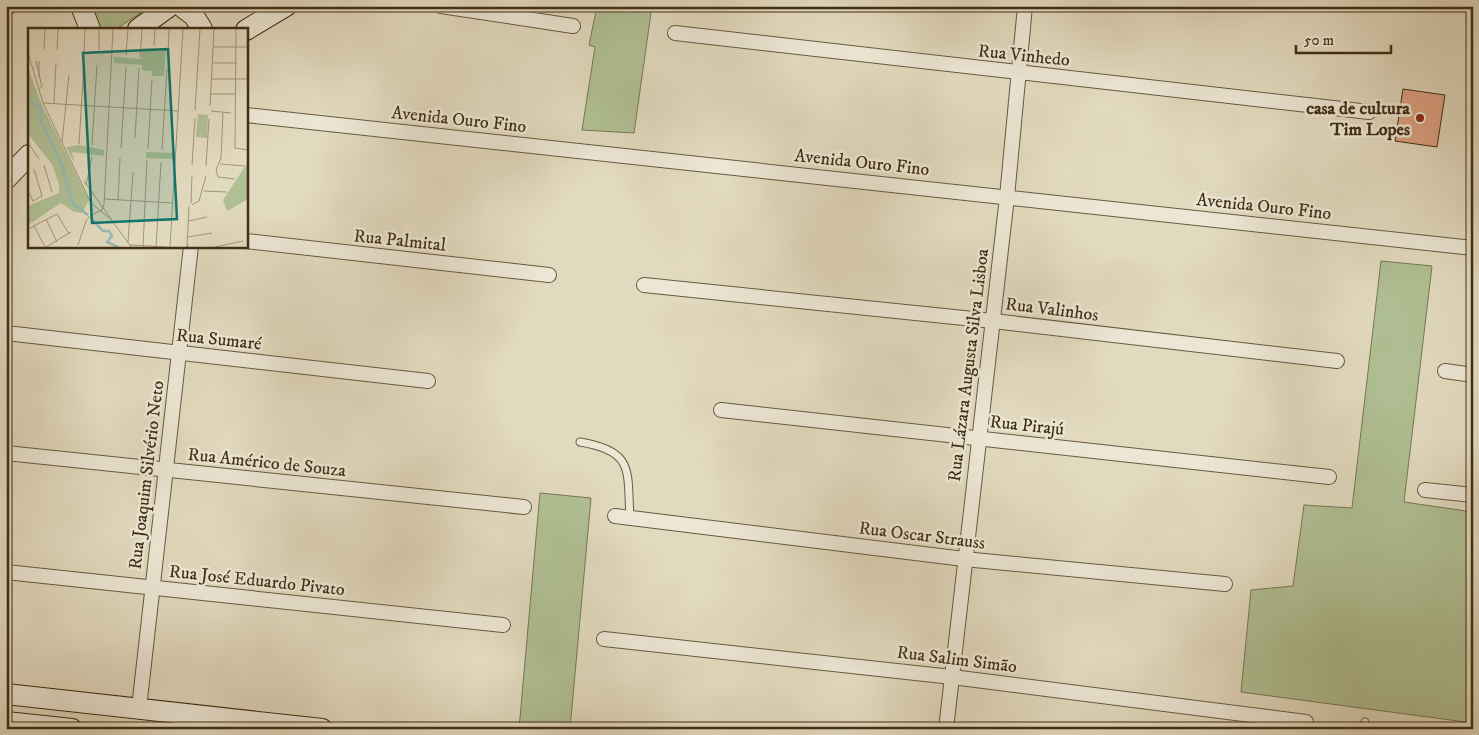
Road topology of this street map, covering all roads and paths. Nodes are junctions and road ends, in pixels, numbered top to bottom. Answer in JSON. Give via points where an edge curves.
{"nodes":[{"id":1,"x":81,"y":6,"type":"edge"},
{"id":2,"x":170,"y":6,"type":"edge"},
{"id":3,"x":181,"y":6,"type":"edge"},
{"id":4,"x":286,"y":6,"type":"edge"},
{"id":5,"x":441,"y":6,"type":"edge"},
{"id":6,"x":1025,"y":6,"type":"edge"},
{"id":7,"x":573,"y":26,"type":"dead end"},
{"id":8,"x":90,"y":28,"type":"edge"},
{"id":9,"x":139,"y":28,"type":"edge"},
{"id":10,"x":201,"y":28,"type":"edge"},
{"id":11,"x":248,"y":29,"type":"edge"},
{"id":12,"x":675,"y":33,"type":"dead end"},
{"id":13,"x":1018,"y":74,"type":"junction"},
{"id":14,"x":1369,"y":112,"type":"dead end"},
{"id":15,"x":248,"y":115,"type":"edge"},
{"id":16,"x":28,"y":156,"type":"edge"},
{"id":17,"x":28,"y":172,"type":"edge"},
{"id":18,"x":6,"y":179,"type":"edge"},
{"id":19,"x":6,"y":183,"type":"edge"},
{"id":20,"x":1007,"y":197,"type":"junction"},
{"id":21,"x":248,"y":242,"type":"edge"},
{"id":22,"x":190,"y":248,"type":"edge"},
{"id":23,"x":1473,"y":248,"type":"edge"},
{"id":24,"x":549,"y":275,"type":"dead end"},
{"id":25,"x":644,"y":285,"type":"dead end"},
{"id":26,"x":993,"y":321,"type":"junction"},
{"id":27,"x":6,"y":333,"type":"edge"},
{"id":28,"x":179,"y":353,"type":"junction"},
{"id":29,"x":1336,"y":361,"type":"dead end"},
{"id":30,"x":1445,"y":371,"type":"dead end"},
{"id":31,"x":1473,"y":374,"type":"edge"},
{"id":32,"x":428,"y":381,"type":"dead end"},
{"id":33,"x":721,"y":410,"type":"dead end"},
{"id":34,"x":978,"y":439,"type":"junction"},
{"id":35,"x":580,"y":442,"type":"dead end"},
{"id":36,"x":6,"y":453,"type":"edge"},
{"id":37,"x":164,"y":470,"type":"junction"},
{"id":38,"x":1329,"y":477,"type":"dead end"},
{"id":39,"x":1425,"y":490,"type":"dead end"},
{"id":40,"x":1473,"y":495,"type":"edge"},
{"id":41,"x":524,"y":507,"type":"dead end"},
{"id":42,"x":615,"y":516,"type":"dead end"},
{"id":43,"x":630,"y":518,"type":"junction"},
{"id":44,"x":964,"y":560,"type":"junction"},
{"id":45,"x":6,"y":572,"type":"edge"},
{"id":46,"x":1225,"y":584,"type":"dead end"},
{"id":47,"x":152,"y":588,"type":"junction"},
{"id":48,"x":503,"y":625,"type":"dead end"},
{"id":49,"x":604,"y":638,"type":"dead end"},
{"id":50,"x":952,"y":677,"type":"junction"},
{"id":51,"x":6,"y":694,"type":"edge"},
{"id":52,"x":138,"y":708,"type":"junction"},
{"id":53,"x":6,"y":722,"type":"edge"},
{"id":54,"x":1306,"y":722,"type":"dead end"},
{"id":55,"x":72,"y":729,"type":"edge"},
{"id":56,"x":322,"y":729,"type":"edge"},
{"id":57,"x":946,"y":729,"type":"edge"}],
"edges":[{"from":1,"to":8,"type":"main road"},
{"from":2,"to":9,"type":"main road"},
{"from":3,"to":10,"type":"main road","via":[[194,16]]},
{"from":4,"to":11,"type":"main road"},
{"from":5,"to":7,"type":"street"},
{"from":6,"to":13,"type":"street","name":"Rua Lázara Augusta Silva Lisboa"},
{"from":12,"to":13,"type":"street","name":"Rua Vinhedo"},
{"from":13,"to":14,"type":"street","name":"Rua Vinhedo"},
{"from":13,"to":20,"type":"street","name":"Rua Lázara Augusta Silva Lisboa"},
{"from":15,"to":20,"type":"street","name":"Avenida Ouro Fino"},
{"from":16,"to":18,"type":"main road"},
{"from":17,"to":19,"type":"main road"},
{"from":20,"to":23,"type":"street","name":"Avenida Ouro Fino"},
{"from":20,"to":26,"type":"street","name":"Rua Lázara Augusta Silva Lisboa"},
{"from":21,"to":24,"type":"street","name":"Rua Palmital"},
{"from":22,"to":28,"type":"street","name":"Rua Joaquim Silvério Neto"},
{"from":25,"to":26,"type":"street","name":"Rua Valinhos"},
{"from":26,"to":29,"type":"street","name":"Rua Valinhos"},
{"from":26,"to":34,"type":"street","name":"Rua Lázara Augusta Silva Lisboa"},
{"from":27,"to":28,"type":"street","name":"Rua Sumaré"},
{"from":28,"to":32,"type":"street","name":"Rua Sumaré"},
{"from":28,"to":37,"type":"street","name":"Rua Joaquim Silvério Neto"},
{"from":30,"to":31,"type":"street"},
{"from":33,"to":34,"type":"street","name":"Rua Pirajú"},
{"from":34,"to":38,"type":"street","name":"Rua Pirajú"},
{"from":34,"to":44,"type":"street","name":"Rua Lázara Augusta Silva Lisboa"},
{"from":35,"to":43,"type":"lane","via":[[599,445],[620,457],[628,472]]},
{"from":36,"to":37,"type":"street","name":"Rua Américo de Souza"},
{"from":37,"to":41,"type":"street","name":"Rua Américo de Souza"},
{"from":37,"to":47,"type":"street","name":"Rua Joaquim Silvério Neto"},
{"from":39,"to":40,"type":"street"},
{"from":42,"to":43,"type":"street","name":"Rua Oscar Strauss"},
{"from":43,"to":44,"type":"street","name":"Rua Oscar Strauss"},
{"from":44,"to":46,"type":"street","name":"Rua Oscar Strauss"},
{"from":44,"to":50,"type":"street","name":"Rua Lázara Augusta Silva Lisboa"},
{"from":45,"to":47,"type":"street","name":"Rua José Eduardo Pivato"},
{"from":47,"to":48,"type":"street","name":"Rua José Eduardo Pivato"},
{"from":47,"to":52,"type":"street","name":"Rua Joaquim Silvério Neto"},
{"from":49,"to":50,"type":"street","name":"Rua Salim Simão"},
{"from":50,"to":54,"type":"street","name":"Rua Salim Simão"},
{"from":50,"to":57,"type":"street","name":"Rua Lázara Augusta Silva Lisboa"},
{"from":51,"to":52,"type":"main road"},
{"from":52,"to":56,"type":"main road"},
{"from":53,"to":55,"type":"main road"}]}
